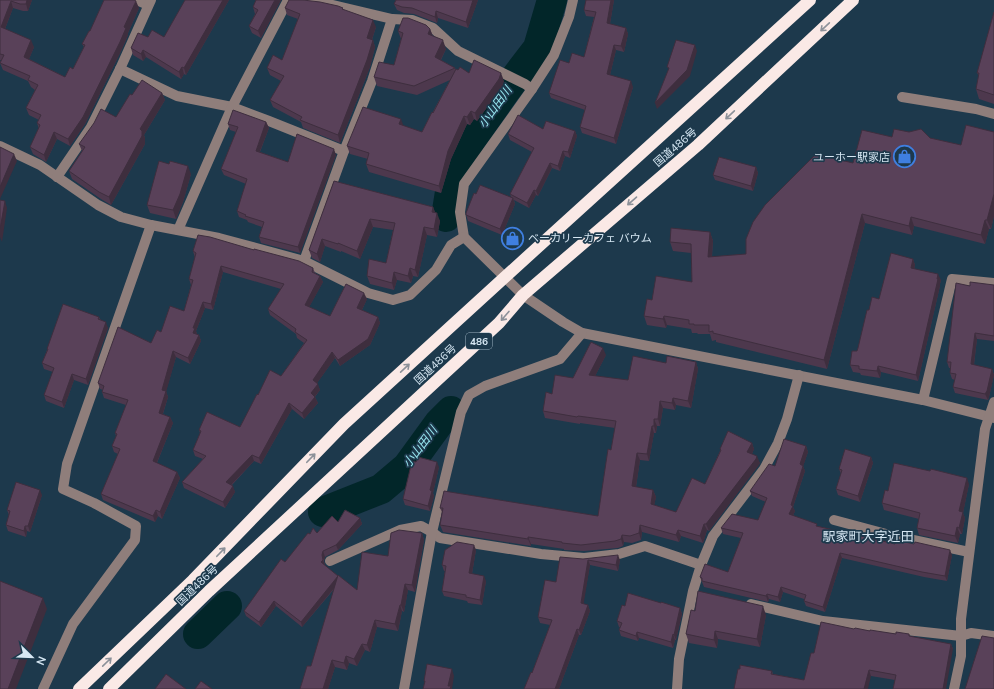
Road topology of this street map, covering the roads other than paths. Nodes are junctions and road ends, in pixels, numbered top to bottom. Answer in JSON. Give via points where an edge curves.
{"nodes":[{"id":1,"x":136,"y":0,"type":"edge"},
{"id":2,"x":288,"y":0,"type":"edge"},
{"id":3,"x":300,"y":0,"type":"edge"},
{"id":4,"x":573,"y":0,"type":"edge"},
{"id":5,"x":810,"y":0,"type":"edge"},
{"id":6,"x":853,"y":0,"type":"edge"},
{"id":7,"x":325,"y":2,"type":"edge"},
{"id":8,"x":149,"y":3,"type":"edge"},
{"id":9,"x":392,"y":19,"type":"junction"},
{"id":10,"x":120,"y":69,"type":"junction"},
{"id":11,"x":528,"y":86,"type":"junction"},
{"id":12,"x":902,"y":97,"type":"dead end"},
{"id":13,"x":232,"y":108,"type":"junction"},
{"id":14,"x":994,"y":114,"type":"edge"},
{"id":15,"x":0,"y":146,"type":"edge"},
{"id":16,"x":344,"y":151,"type":"junction"},
{"id":17,"x":57,"y":178,"type":"junction"},
{"id":18,"x":151,"y":225,"type":"junction"},
{"id":19,"x":178,"y":230,"type":"junction"},
{"id":20,"x":464,"y":237,"type":"junction"},
{"id":21,"x":304,"y":261,"type":"junction"},
{"id":22,"x":505,"y":277,"type":"junction"},
{"id":23,"x":994,"y":283,"type":"edge"},
{"id":24,"x":523,"y":295,"type":"junction"},
{"id":25,"x":582,"y":333,"type":"junction"},
{"id":26,"x":799,"y":375,"type":"junction"},
{"id":27,"x":923,"y":400,"type":"junction"},
{"id":28,"x":994,"y":402,"type":"edge"},
{"id":29,"x":991,"y":417,"type":"edge"},
{"id":30,"x":834,"y":520,"type":"dead end"},
{"id":31,"x":432,"y":532,"type":"junction"},
{"id":32,"x":969,"y":552,"type":"junction"},
{"id":33,"x":330,"y":561,"type":"dead end"},
{"id":34,"x":701,"y":565,"type":"junction"},
{"id":35,"x":738,"y":601,"type":"edge"},
{"id":36,"x":961,"y":636,"type":"junction"},
{"id":37,"x":994,"y":636,"type":"edge"},
{"id":38,"x":43,"y":689,"type":"edge"},
{"id":39,"x":79,"y":689,"type":"edge"},
{"id":40,"x":109,"y":689,"type":"edge"},
{"id":41,"x":404,"y":689,"type":"edge"},
{"id":42,"x":677,"y":689,"type":"edge"},
{"id":43,"x":954,"y":689,"type":"edge"}],
"edges":[{"from":1,"to":8,"type":"street"},
{"from":2,"to":13,"type":"street"},
{"from":3,"to":7,"type":"street"},
{"from":4,"to":11,"type":"street","via":[[570,18],[554,55]]},
{"from":5,"to":22,"type":"highway","name":"国道486号","number":"486"},
{"from":6,"to":24,"type":"highway","name":"国道486号","number":"486","one_way":true,"via":[[698,145]]},
{"from":7,"to":9,"type":"street"},
{"from":8,"to":10,"type":"street"},
{"from":9,"to":11,"type":"street","via":[[412,20],[433,28],[458,51]]},
{"from":9,"to":16,"type":"street","via":[[372,81]]},
{"from":10,"to":13,"type":"street","via":[[177,96]]},
{"from":10,"to":17,"type":"street","via":[[91,127]]},
{"from":11,"to":20,"type":"street","via":[[464,184],[460,212]]},
{"from":12,"to":14,"type":"street"},
{"from":13,"to":16,"type":"street"},
{"from":13,"to":19,"type":"street"},
{"from":15,"to":17,"type":"street","via":[[40,166]]},
{"from":16,"to":21,"type":"street"},
{"from":17,"to":18,"type":"street","via":[[120,217]]},
{"from":18,"to":19,"type":"street"},
{"from":18,"to":38,"type":"street","via":[[67,464],[63,489],[136,526],[135,540],[73,624]]},
{"from":19,"to":21,"type":"street","via":[[219,238]]},
{"from":20,"to":21,"type":"street","via":[[451,245],[436,270],[410,295],[393,300],[368,293]]},
{"from":20,"to":22,"type":"street"},
{"from":22,"to":24,"type":"street"},
{"from":39,"to":22,"type":"highway","name":"国道486号","number":"486","one_way":true,"via":[[193,580],[344,424]]},
{"from":23,"to":27,"type":"street","via":[[952,280]]},
{"from":24,"to":25,"type":"street"},
{"from":24,"to":40,"type":"highway","name":"国道486号","number":"486","one_way":true,"via":[[499,323],[209,591]]},
{"from":25,"to":26,"type":"street"},
{"from":25,"to":31,"type":"street","via":[[560,359],[485,386],[469,396],[460,412]]},
{"from":26,"to":27,"type":"street"},
{"from":26,"to":34,"type":"street","via":[[778,443],[764,469],[713,536]]},
{"from":27,"to":29,"type":"street"},
{"from":28,"to":29,"type":"street"},
{"from":29,"to":32,"type":"street","via":[[985,429]]},
{"from":30,"to":32,"type":"street"},
{"from":31,"to":33,"type":"street","via":[[420,526],[400,530]]},
{"from":31,"to":34,"type":"street","via":[[440,538],[584,558],[619,554],[645,546]]},
{"from":31,"to":41,"type":"street"},
{"from":32,"to":36,"type":"street"},
{"from":34,"to":42,"type":"street","via":[[679,659]]},
{"from":35,"to":36,"type":"street","via":[[823,621]]},
{"from":36,"to":37,"type":"street","via":[[971,633]]},
{"from":36,"to":43,"type":"street","via":[[961,656]]}]}
